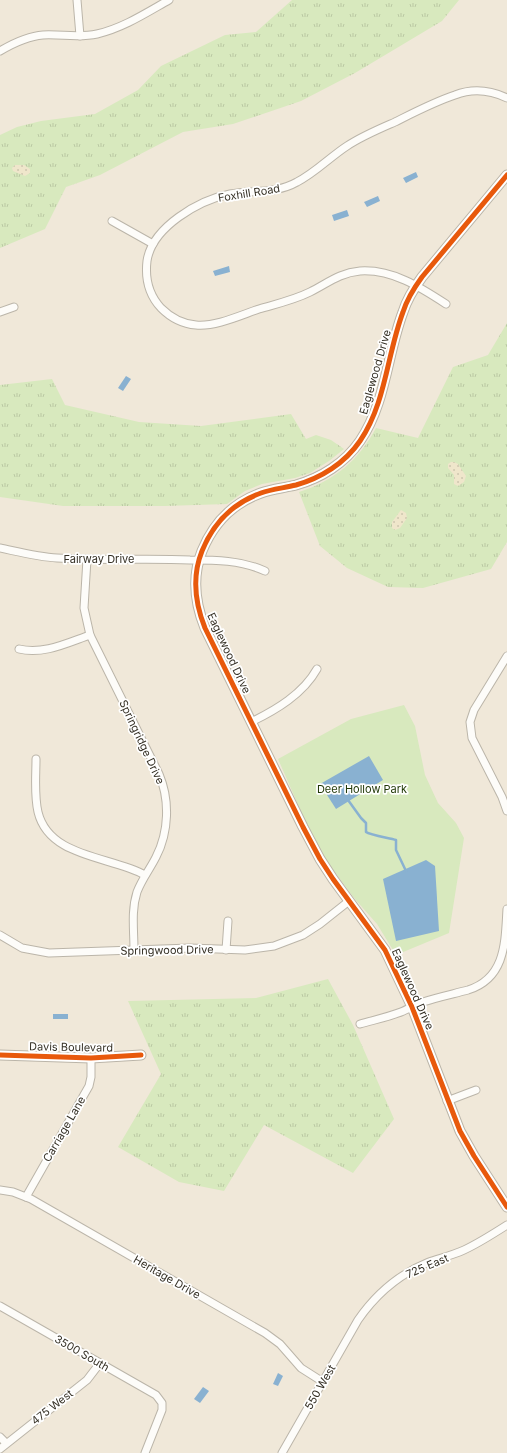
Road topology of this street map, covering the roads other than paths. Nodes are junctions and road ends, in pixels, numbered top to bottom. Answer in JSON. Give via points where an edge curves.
{"nodes":[{"id":1,"x":77,"y":0,"type":"edge"},
{"id":2,"x":169,"y":0,"type":"edge"},
{"id":3,"x":80,"y":36,"type":"junction"},
{"id":4,"x":0,"y":51,"type":"edge"},
{"id":5,"x":507,"y":98,"type":"edge"},
{"id":6,"x":507,"y":175,"type":"edge"},
{"id":7,"x":112,"y":221,"type":"dead end"},
{"id":8,"x":153,"y":244,"type":"junction"},
{"id":9,"x":416,"y":286,"type":"junction"},
{"id":10,"x":446,"y":304,"type":"dead end"},
{"id":11,"x":14,"y":307,"type":"dead end"},
{"id":12,"x":0,"y":312,"type":"edge"},
{"id":13,"x":0,"y":548,"type":"edge"},
{"id":14,"x":87,"y":559,"type":"junction"},
{"id":15,"x":199,"y":560,"type":"junction"},
{"id":16,"x":264,"y":571,"type":"dead end"},
{"id":17,"x":90,"y":635,"type":"junction"},
{"id":18,"x":19,"y":649,"type":"dead end"},
{"id":19,"x":507,"y":656,"type":"edge"},
{"id":20,"x":317,"y":669,"type":"dead end"},
{"id":21,"x":251,"y":722,"type":"junction"},
{"id":22,"x":36,"y":760,"type":"dead end"},
{"id":23,"x":507,"y":811,"type":"edge"},
{"id":24,"x":145,"y":876,"type":"junction"},
{"id":25,"x":349,"y":901,"type":"junction"},
{"id":26,"x":507,"y":909,"type":"edge"},
{"id":27,"x":228,"y":921,"type":"dead end"},
{"id":28,"x":0,"y":935,"type":"edge"},
{"id":29,"x":134,"y":950,"type":"junction"},
{"id":30,"x":226,"y":950,"type":"junction"},
{"id":31,"x":412,"y":1007,"type":"junction"},
{"id":32,"x":360,"y":1024,"type":"dead end"},
{"id":33,"x":0,"y":1055,"type":"edge"},
{"id":34,"x":141,"y":1056,"type":"dead end"},
{"id":35,"x":90,"y":1058,"type":"junction"},
{"id":36,"x":476,"y":1090,"type":"dead end"},
{"id":37,"x":447,"y":1101,"type":"junction"},
{"id":38,"x":0,"y":1190,"type":"edge"},
{"id":39,"x":26,"y":1197,"type":"junction"},
{"id":40,"x":507,"y":1207,"type":"edge"},
{"id":41,"x":507,"y":1225,"type":"edge"},
{"id":42,"x":0,"y":1306,"type":"edge"},
{"id":43,"x":358,"y":1320,"type":"joint"},
{"id":44,"x":100,"y":1363,"type":"junction"},
{"id":45,"x":323,"y":1382,"type":"junction"},
{"id":46,"x":0,"y":1437,"type":"edge"},
{"id":47,"x":6,"y":1443,"type":"junction"},
{"id":48,"x":0,"y":1449,"type":"edge"},
{"id":49,"x":145,"y":1453,"type":"edge"},
{"id":50,"x":282,"y":1453,"type":"edge"}],
"edges":[{"from":1,"to":3,"type":"street"},
{"from":2,"to":3,"type":"street","via":[[122,26]]},
{"from":3,"to":4,"type":"street","via":[[41,35]]},
{"from":5,"to":8,"type":"street","name":"Foxhill Road","via":[[489,92],[475,91],[447,97],[354,142],[293,184],[271,191],[230,194],[201,204],[174,221]]},
{"from":6,"to":9,"type":"main road","name":"Eaglewood Drive"},
{"from":7,"to":8,"type":"street"},
{"from":8,"to":9,"type":"street","name":"Foxhill Road","via":[[146,264],[150,290],[165,312],[188,324],[206,325],[220,321],[304,294],[337,277],[358,271],[388,274]]},
{"from":9,"to":10,"type":"street","name":"Foxhill Road"},
{"from":9,"to":15,"type":"main road","name":"Eaglewood Drive","via":[[402,314],[377,408],[359,442],[340,463],[320,476],[297,485],[259,493],[241,502],[211,532]]},
{"from":11,"to":12,"type":"street"},
{"from":13,"to":14,"type":"street","name":"Fairway Drive","via":[[44,557]]},
{"from":14,"to":15,"type":"street","name":"Fairway Drive"},
{"from":14,"to":17,"type":"street","name":"Springridge Drive","via":[[84,604]]},
{"from":15,"to":16,"type":"street","name":"Fairway Drive","via":[[244,563]]},
{"from":15,"to":21,"type":"main road","name":"Eaglewood Drive","via":[[196,588],[201,618]]},
{"from":17,"to":18,"type":"street","via":[[43,651]]},
{"from":17,"to":24,"type":"street","name":"Springridge Drive","via":[[164,788],[167,809],[164,834],[157,856]]},
{"from":19,"to":23,"type":"street","via":[[474,710],[470,727],[474,744]]},
{"from":20,"to":21,"type":"street","via":[[302,690],[266,715]]},
{"from":21,"to":25,"type":"main road","name":"Eaglewood Drive","via":[[320,859]]},
{"from":22,"to":24,"type":"street","via":[[38,811],[50,835],[68,848],[131,868]]},
{"from":24,"to":29,"type":"street","name":"Springridge Drive","via":[[135,902]]},
{"from":25,"to":30,"type":"street","name":"Springwood Drive","via":[[320,924],[289,941],[264,948]]},
{"from":25,"to":31,"type":"main road","name":"Eaglewood Drive","via":[[385,950]]},
{"from":26,"to":31,"type":"street","via":[[502,956],[487,979],[468,990]]},
{"from":27,"to":30,"type":"street"},
{"from":28,"to":29,"type":"street","name":"Springwood Drive","via":[[22,948],[48,953]]},
{"from":29,"to":30,"type":"street","name":"Springwood Drive"},
{"from":31,"to":32,"type":"street"},
{"from":31,"to":37,"type":"main road","name":"Eaglewood Drive"},
{"from":33,"to":35,"type":"main road","name":"Davis Boulevard"},
{"from":34,"to":35,"type":"main road","name":"Davis Boulevard"},
{"from":35,"to":39,"type":"street","name":"Carriage Lane","via":[[92,1077],[89,1086]]},
{"from":36,"to":37,"type":"street"},
{"from":37,"to":40,"type":"main road","name":"Eaglewood Drive","via":[[467,1144]]},
{"from":38,"to":39,"type":"street","name":"Heritage Drive"},
{"from":39,"to":45,"type":"street","name":"Heritage Drive","via":[[271,1336],[302,1368]]},
{"from":41,"to":43,"type":"street","name":"725 East","via":[[464,1250],[420,1266],[398,1279],[385,1288]]},
{"from":42,"to":44,"type":"street","name":"3500 South"},
{"from":43,"to":45,"type":"street","name":"550 West"},
{"from":44,"to":47,"type":"street","name":"475 West","via":[[87,1380]]},
{"from":44,"to":49,"type":"street","name":"3500 South","via":[[153,1393],[162,1403]]},
{"from":45,"to":50,"type":"street","name":"550 West"},
{"from":46,"to":47,"type":"street"},
{"from":47,"to":48,"type":"street","name":"475 West"}]}
